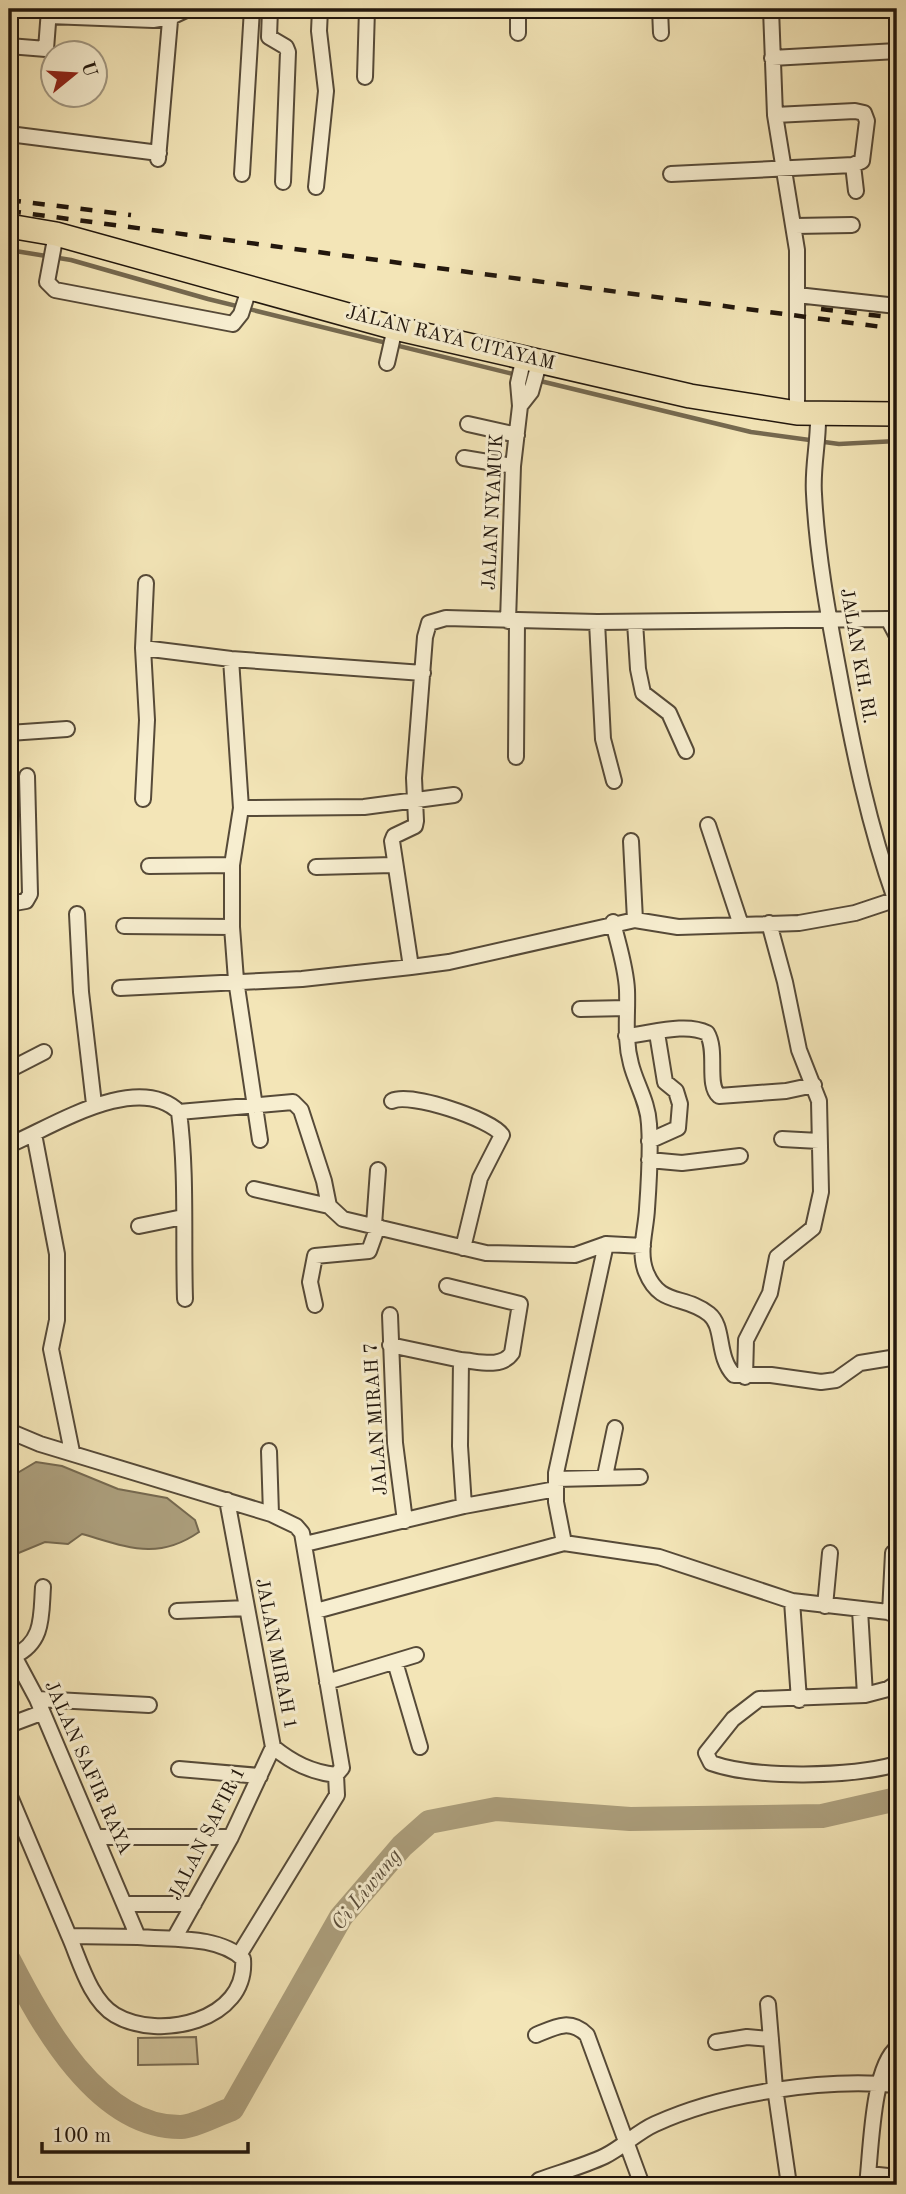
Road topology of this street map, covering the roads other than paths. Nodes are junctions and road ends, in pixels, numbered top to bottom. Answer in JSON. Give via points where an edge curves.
{"nodes":[{"id":1,"x":188,"y":9,"type":"edge"},
{"id":2,"x":252,"y":9,"type":"edge"},
{"id":3,"x":270,"y":9,"type":"edge"},
{"id":4,"x":320,"y":9,"type":"edge"},
{"id":5,"x":366,"y":9,"type":"edge"},
{"id":6,"x":518,"y":9,"type":"edge"},
{"id":7,"x":660,"y":9,"type":"edge"},
{"id":8,"x":771,"y":9,"type":"edge"},
{"id":9,"x":49,"y":13,"type":"edge"},
{"id":10,"x":171,"y":13,"type":"edge"},
{"id":11,"x":518,"y":33,"type":"dead end"},
{"id":12,"x":661,"y":33,"type":"dead end"},
{"id":13,"x":9,"y":46,"type":"edge"},
{"id":14,"x":897,"y":51,"type":"edge"},
{"id":15,"x":772,"y":58,"type":"junction"},
{"id":16,"x":365,"y":77,"type":"dead end"},
{"id":17,"x":775,"y":115,"type":"junction"},
{"id":18,"x":9,"y":134,"type":"edge"},
{"id":19,"x":853,"y":165,"type":"junction"},
{"id":20,"x":782,"y":168,"type":"junction"},
{"id":21,"x":242,"y":174,"type":"dead end"},
{"id":22,"x":671,"y":174,"type":"dead end"},
{"id":23,"x":283,"y":182,"type":"dead end"},
{"id":24,"x":316,"y":187,"type":"dead end"},
{"id":25,"x":856,"y":191,"type":"dead end"},
{"id":26,"x":852,"y":225,"type":"dead end"},
{"id":27,"x":9,"y":226,"type":"edge"},
{"id":28,"x":795,"y":226,"type":"junction"},
{"id":29,"x":53,"y":242,"type":"junction"},
{"id":30,"x":797,"y":295,"type":"junction"},
{"id":31,"x":246,"y":301,"type":"junction"},
{"id":32,"x":897,"y":306,"type":"edge"},
{"id":33,"x":394,"y":332,"type":"junction"},
{"id":34,"x":388,"y":358,"type":"dead end"},
{"id":35,"x":528,"y":368,"type":"junction"},
{"id":36,"x":520,"y":406,"type":"junction"},
{"id":37,"x":897,"y":414,"type":"edge"},
{"id":38,"x":811,"y":419,"type":"junction"},
{"id":39,"x":468,"y":424,"type":"dead end"},
{"id":40,"x":517,"y":435,"type":"junction"},
{"id":41,"x":464,"y":458,"type":"dead end"},
{"id":42,"x":513,"y":466,"type":"junction"},
{"id":43,"x":146,"y":583,"type":"dead end"},
{"id":44,"x":829,"y":619,"type":"junction"},
{"id":45,"x":513,"y":621,"type":"junction"},
{"id":46,"x":597,"y":622,"type":"junction"},
{"id":47,"x":635,"y":622,"type":"junction"},
{"id":48,"x":897,"y":636,"type":"edge"},
{"id":49,"x":143,"y":648,"type":"junction"},
{"id":50,"x":231,"y":659,"type":"junction"},
{"id":51,"x":423,"y":673,"type":"junction"},
{"id":52,"x":67,"y":729,"type":"dead end"},
{"id":53,"x":9,"y":733,"type":"edge"},
{"id":54,"x":686,"y":751,"type":"dead end"},
{"id":55,"x":516,"y":757,"type":"dead end"},
{"id":56,"x":27,"y":776,"type":"dead end"},
{"id":57,"x":614,"y":781,"type":"dead end"},
{"id":58,"x":454,"y":795,"type":"dead end"},
{"id":59,"x":143,"y":799,"type":"dead end"},
{"id":60,"x":414,"y":800,"type":"junction"},
{"id":61,"x":241,"y":808,"type":"junction"},
{"id":62,"x":708,"y":825,"type":"dead end"},
{"id":63,"x":631,"y":841,"type":"dead end"},
{"id":64,"x":232,"y":865,"type":"junction"},
{"id":65,"x":393,"y":865,"type":"junction"},
{"id":66,"x":149,"y":866,"type":"dead end"},
{"id":67,"x":316,"y":867,"type":"dead end"},
{"id":68,"x":896,"y":899,"type":"edge"},
{"id":69,"x":9,"y":904,"type":"edge"},
{"id":70,"x":77,"y":914,"type":"dead end"},
{"id":71,"x":635,"y":920,"type":"junction"},
{"id":72,"x":613,"y":922,"type":"junction"},
{"id":73,"x":740,"y":922,"type":"junction"},
{"id":74,"x":769,"y":923,"type":"junction"},
{"id":75,"x":124,"y":926,"type":"dead end"},
{"id":76,"x":232,"y":927,"type":"junction"},
{"id":77,"x":411,"y":967,"type":"junction"},
{"id":78,"x":236,"y":980,"type":"junction"},
{"id":79,"x":120,"y":988,"type":"dead end"},
{"id":80,"x":627,"y":1008,"type":"junction"},
{"id":81,"x":580,"y":1009,"type":"dead end"},
{"id":82,"x":657,"y":1033,"type":"junction"},
{"id":83,"x":626,"y":1036,"type":"junction"},
{"id":84,"x":44,"y":1052,"type":"dead end"},
{"id":85,"x":9,"y":1070,"type":"edge"},
{"id":86,"x":814,"y":1085,"type":"junction"},
{"id":87,"x":392,"y":1101,"type":"dead end"},
{"id":88,"x":254,"y":1103,"type":"junction"},
{"id":89,"x":94,"y":1104,"type":"junction"},
{"id":90,"x":180,"y":1112,"type":"junction"},
{"id":91,"x":34,"y":1134,"type":"junction"},
{"id":92,"x":782,"y":1139,"type":"dead end"},
{"id":93,"x":260,"y":1140,"type":"dead end"},
{"id":94,"x":649,"y":1141,"type":"junction"},
{"id":95,"x":819,"y":1141,"type":"junction"},
{"id":96,"x":9,"y":1145,"type":"edge"},
{"id":97,"x":740,"y":1156,"type":"dead end"},
{"id":98,"x":649,"y":1160,"type":"junction"},
{"id":99,"x":378,"y":1170,"type":"dead end"},
{"id":100,"x":254,"y":1189,"type":"dead end"},
{"id":101,"x":329,"y":1206,"type":"junction"},
{"id":102,"x":183,"y":1216,"type":"junction"},
{"id":103,"x":139,"y":1226,"type":"dead end"},
{"id":104,"x":376,"y":1226,"type":"junction"},
{"id":105,"x":606,"y":1244,"type":"junction"},
{"id":106,"x":643,"y":1246,"type":"junction"},
{"id":107,"x":463,"y":1248,"type":"junction"},
{"id":108,"x":447,"y":1286,"type":"dead end"},
{"id":109,"x":185,"y":1299,"type":"dead end"},
{"id":110,"x":315,"y":1305,"type":"dead end"},
{"id":111,"x":390,"y":1315,"type":"dead end"},
{"id":112,"x":390,"y":1345,"type":"junction"},
{"id":113,"x":897,"y":1357,"type":"edge"},
{"id":114,"x":461,"y":1360,"type":"junction"},
{"id":115,"x":745,"y":1377,"type":"junction"},
{"id":116,"x":615,"y":1429,"type":"dead end"},
{"id":117,"x":9,"y":1431,"type":"edge"},
{"id":118,"x":269,"y":1451,"type":"dead end"},
{"id":119,"x":72,"y":1452,"type":"junction"},
{"id":120,"x":606,"y":1476,"type":"junction"},
{"id":121,"x":640,"y":1477,"type":"dead end"},
{"id":122,"x":556,"y":1484,"type":"junction"},
{"id":123,"x":227,"y":1500,"type":"junction"},
{"id":124,"x":464,"y":1506,"type":"junction"},
{"id":125,"x":271,"y":1514,"type":"junction"},
{"id":126,"x":405,"y":1521,"type":"junction"},
{"id":127,"x":564,"y":1542,"type":"junction"},
{"id":128,"x":305,"y":1544,"type":"junction"},
{"id":129,"x":830,"y":1553,"type":"dead end"},
{"id":130,"x":893,"y":1553,"type":"dead end"},
{"id":131,"x":43,"y":1587,"type":"dead end"},
{"id":132,"x":792,"y":1601,"type":"junction"},
{"id":133,"x":825,"y":1606,"type":"junction"},
{"id":134,"x":247,"y":1608,"type":"junction"},
{"id":135,"x":860,"y":1610,"type":"junction"},
{"id":136,"x":177,"y":1611,"type":"dead end"},
{"id":137,"x":316,"y":1611,"type":"junction"},
{"id":138,"x":894,"y":1613,"type":"edge"},
{"id":139,"x":12,"y":1654,"type":"edge"},
{"id":140,"x":416,"y":1655,"type":"dead end"},
{"id":141,"x":395,"y":1662,"type":"junction"},
{"id":142,"x":327,"y":1682,"type":"junction"},
{"id":143,"x":897,"y":1683,"type":"edge"},
{"id":144,"x":866,"y":1695,"type":"junction"},
{"id":145,"x":799,"y":1700,"type":"junction"},
{"id":146,"x":149,"y":1705,"type":"dead end"},
{"id":147,"x":39,"y":1706,"type":"junction"},
{"id":148,"x":9,"y":1726,"type":"edge"},
{"id":149,"x":273,"y":1747,"type":"junction"},
{"id":150,"x":421,"y":1747,"type":"dead end"},
{"id":151,"x":897,"y":1764,"type":"edge"},
{"id":152,"x":179,"y":1769,"type":"dead end"},
{"id":153,"x":336,"y":1775,"type":"junction"},
{"id":154,"x":260,"y":1776,"type":"junction"},
{"id":155,"x":9,"y":1794,"type":"edge"},
{"id":156,"x":97,"y":1837,"type":"junction"},
{"id":157,"x":231,"y":1837,"type":"junction"},
{"id":158,"x":125,"y":1904,"type":"junction"},
{"id":159,"x":194,"y":1904,"type":"junction"},
{"id":160,"x":69,"y":1936,"type":"junction"},
{"id":161,"x":138,"y":1937,"type":"junction"},
{"id":162,"x":175,"y":1937,"type":"junction"},
{"id":163,"x":239,"y":1955,"type":"junction"},
{"id":164,"x":768,"y":2004,"type":"dead end"},
{"id":165,"x":536,"y":2035,"type":"dead end"},
{"id":166,"x":771,"y":2039,"type":"junction"},
{"id":167,"x":716,"y":2042,"type":"dead end"},
{"id":168,"x":897,"y":2048,"type":"edge"},
{"id":169,"x":880,"y":2083,"type":"junction"},
{"id":170,"x":897,"y":2085,"type":"edge"},
{"id":171,"x":775,"y":2088,"type":"junction"},
{"id":172,"x":625,"y":2143,"type":"junction"},
{"id":173,"x":897,"y":2176,"type":"edge"},
{"id":174,"x":868,"y":2180,"type":"edge"},
{"id":175,"x":535,"y":2185,"type":"edge"},
{"id":176,"x":642,"y":2185,"type":"edge"},
{"id":177,"x":789,"y":2185,"type":"edge"}],
"edges":[{"from":1,"to":10,"type":"street"},
{"from":2,"to":21,"type":"street"},
{"from":3,"to":23,"type":"street","via":[[269,37],[288,52]]},
{"from":4,"to":24,"type":"street","via":[[326,91]]},
{"from":5,"to":16,"type":"street"},
{"from":6,"to":11,"type":"street"},
{"from":7,"to":12,"type":"street"},
{"from":8,"to":15,"type":"street","name":"JALAN KH. RI."},
{"from":9,"to":10,"type":"street","via":[[118,21]]},
{"from":9,"to":13,"type":"street","via":[[46,49]]},
{"from":10,"to":18,"type":"street","via":[[159,156]]},
{"from":14,"to":15,"type":"street"},
{"from":15,"to":17,"type":"street","name":"JALAN KH. RI."},
{"from":17,"to":19,"type":"street","via":[[864,113],[864,155]]},
{"from":17,"to":20,"type":"street","name":"JALAN KH. RI."},
{"from":19,"to":20,"type":"street"},
{"from":19,"to":25,"type":"street"},
{"from":20,"to":22,"type":"street"},
{"from":20,"to":28,"type":"street","name":"JALAN KH. RI."},
{"from":26,"to":28,"type":"street"},
{"from":27,"to":29,"type":"main road","name":"JALAN RAYA CITAYAM"},
{"from":28,"to":30,"type":"street","name":"JALAN KH. RI."},
{"from":29,"to":31,"type":"main road","name":"JALAN RAYA CITAYAM"},
{"from":29,"to":31,"type":"street","via":[[47,282],[55,290],[227,324],[236,322]]},
{"from":30,"to":32,"type":"street"},
{"from":30,"to":38,"type":"street","name":"JALAN KH. RI."},
{"from":31,"to":33,"type":"main road","name":"JALAN RAYA CITAYAM"},
{"from":33,"to":34,"type":"street"},
{"from":33,"to":35,"type":"main road","name":"JALAN RAYA CITAYAM"},
{"from":35,"to":36,"type":"street","name":"JALAN NYAMUK"},
{"from":35,"to":36,"type":"street","name":"JALAN NYAMUK","via":[[532,388]]},
{"from":35,"to":38,"type":"main road","name":"JALAN RAYA CITAYAM"},
{"from":36,"to":40,"type":"street","name":"JALAN NYAMUK"},
{"from":37,"to":38,"type":"main road","name":"JALAN RAYA CITAYAM"},
{"from":38,"to":44,"type":"street","name":"JALAN KH. RI.","via":[[814,494]]},
{"from":39,"to":40,"type":"street"},
{"from":40,"to":42,"type":"street","name":"JALAN NYAMUK"},
{"from":41,"to":42,"type":"street"},
{"from":42,"to":45,"type":"street","name":"JALAN NYAMUK"},
{"from":43,"to":49,"type":"street"},
{"from":44,"to":47,"type":"street"},
{"from":44,"to":48,"type":"street","via":[[888,619]]},
{"from":44,"to":68,"type":"street","name":"JALAN KH. RI.","via":[[851,740]]},
{"from":45,"to":46,"type":"street"},
{"from":45,"to":51,"type":"street","via":[[446,618],[429,623]]},
{"from":45,"to":55,"type":"street","name":"JALAN NYAMUK"},
{"from":46,"to":47,"type":"street"},
{"from":46,"to":57,"type":"street","via":[[603,739]]},
{"from":47,"to":54,"type":"street","via":[[643,693],[668,713]]},
{"from":49,"to":50,"type":"street"},
{"from":49,"to":59,"type":"street","via":[[148,709]]},
{"from":50,"to":51,"type":"street"},
{"from":50,"to":61,"type":"street"},
{"from":51,"to":60,"type":"street"},
{"from":52,"to":53,"type":"street"},
{"from":56,"to":69,"type":"street","via":[[30,894],[26,901]]},
{"from":58,"to":60,"type":"street"},
{"from":60,"to":61,"type":"street","via":[[364,807]]},
{"from":60,"to":65,"type":"street","via":[[415,826],[391,841]]},
{"from":61,"to":64,"type":"street"},
{"from":62,"to":73,"type":"street"},
{"from":63,"to":71,"type":"street"},
{"from":64,"to":66,"type":"street"},
{"from":64,"to":76,"type":"street"},
{"from":65,"to":67,"type":"street"},
{"from":65,"to":77,"type":"street"},
{"from":68,"to":74,"type":"street","via":[[828,919]]},
{"from":70,"to":89,"type":"street"},
{"from":71,"to":72,"type":"street"},
{"from":71,"to":73,"type":"street","via":[[678,927]]},
{"from":72,"to":77,"type":"street"},
{"from":72,"to":80,"type":"street"},
{"from":73,"to":74,"type":"street"},
{"from":74,"to":86,"type":"street","via":[[799,1050]]},
{"from":75,"to":76,"type":"street"},
{"from":76,"to":78,"type":"street"},
{"from":77,"to":78,"type":"street","via":[[302,979]]},
{"from":78,"to":79,"type":"street"},
{"from":78,"to":88,"type":"street"},
{"from":80,"to":81,"type":"street"},
{"from":80,"to":83,"type":"street"},
{"from":82,"to":83,"type":"street"},
{"from":82,"to":86,"type":"street","via":[[699,1029],[707,1033],[714,1062],[713,1086],[719,1096]]},
{"from":82,"to":94,"type":"street","via":[[665,1082],[678,1096],[680,1116],[678,1128]]},
{"from":83,"to":94,"type":"street","via":[[643,1093]]},
{"from":84,"to":85,"type":"street"},
{"from":86,"to":95,"type":"street","via":[[819,1101]]},
{"from":87,"to":107,"type":"street","via":[[432,1103],[502,1135],[480,1178]]},
{"from":88,"to":90,"type":"street"},
{"from":88,"to":93,"type":"street"},
{"from":88,"to":101,"type":"street","via":[[293,1102],[300,1110]]},
{"from":89,"to":90,"type":"street","via":[[151,1097]]},
{"from":89,"to":91,"type":"street"},
{"from":90,"to":102,"type":"street","via":[[186,1188]]},
{"from":91,"to":96,"type":"street"},
{"from":91,"to":119,"type":"street","via":[[57,1254],[57,1320],[51,1349]]},
{"from":92,"to":95,"type":"street"},
{"from":94,"to":98,"type":"street"},
{"from":95,"to":115,"type":"street","via":[[818,1217],[813,1228],[777,1257],[770,1293],[746,1340]]},
{"from":97,"to":98,"type":"street","via":[[682,1163]]},
{"from":98,"to":106,"type":"street"},
{"from":99,"to":104,"type":"street"},
{"from":100,"to":101,"type":"street"},
{"from":101,"to":104,"type":"street","via":[[343,1219]]},
{"from":102,"to":103,"type":"street"},
{"from":102,"to":109,"type":"street"},
{"from":104,"to":107,"type":"street"},
{"from":104,"to":110,"type":"street","via":[[369,1251],[314,1256],[310,1282]]},
{"from":105,"to":106,"type":"street"},
{"from":105,"to":107,"type":"street","via":[[575,1255],[486,1253]]},
{"from":105,"to":122,"type":"street"},
{"from":106,"to":115,"type":"street","via":[[645,1269],[656,1292],[712,1317],[718,1326],[724,1365],[734,1375]]},
{"from":108,"to":114,"type":"street","via":[[522,1300],[508,1359],[492,1363]]},
{"from":111,"to":112,"type":"street","name":"JALAN MIRAH 7"},
{"from":112,"to":114,"type":"street"},
{"from":112,"to":126,"type":"street","name":"JALAN MIRAH 7"},
{"from":113,"to":115,"type":"street","via":[[860,1363],[836,1380]]},
{"from":114,"to":124,"type":"street"},
{"from":116,"to":120,"type":"street"},
{"from":117,"to":119,"type":"street"},
{"from":118,"to":125,"type":"street"},
{"from":119,"to":123,"type":"street"},
{"from":120,"to":121,"type":"street"},
{"from":120,"to":122,"type":"street"},
{"from":122,"to":124,"type":"street"},
{"from":122,"to":127,"type":"street"},
{"from":123,"to":125,"type":"street"},
{"from":123,"to":134,"type":"street","name":"JALAN MIRAH 1"},
{"from":124,"to":126,"type":"street"},
{"from":125,"to":128,"type":"street","via":[[296,1526]]},
{"from":126,"to":128,"type":"street"},
{"from":127,"to":132,"type":"street","via":[[659,1557]]},
{"from":127,"to":137,"type":"street"},
{"from":128,"to":137,"type":"street"},
{"from":129,"to":133,"type":"street"},
{"from":130,"to":138,"type":"street"},
{"from":131,"to":139,"type":"street","via":[[35,1642]]},
{"from":132,"to":133,"type":"street"},
{"from":132,"to":145,"type":"street"},
{"from":133,"to":135,"type":"street"},
{"from":134,"to":136,"type":"street"},
{"from":134,"to":149,"type":"street","name":"JALAN MIRAH 1"},
{"from":135,"to":138,"type":"street"},
{"from":135,"to":144,"type":"street"},
{"from":137,"to":142,"type":"street"},
{"from":139,"to":147,"type":"street","name":"JALAN SAFIR RAYA"},
{"from":140,"to":141,"type":"street"},
{"from":141,"to":142,"type":"street"},
{"from":141,"to":150,"type":"street"},
{"from":142,"to":153,"type":"street","via":[[342,1768]]},
{"from":143,"to":144,"type":"street"},
{"from":144,"to":145,"type":"street"},
{"from":145,"to":151,"type":"street","via":[[759,1699],[747,1706],[706,1753],[707,1759],[718,1766],[765,1772],[855,1772]]},
{"from":146,"to":147,"type":"street"},
{"from":147,"to":148,"type":"street"},
{"from":147,"to":156,"type":"street","name":"JALAN SAFIR RAYA"},
{"from":149,"to":153,"type":"street","name":"JALAN MIRAH 1","via":[[317,1773]]},
{"from":149,"to":154,"type":"street","name":"JALAN SAFIR 1"},
{"from":152,"to":154,"type":"street"},
{"from":153,"to":163,"type":"street","via":[[337,1795]]},
{"from":154,"to":157,"type":"street","name":"JALAN SAFIR 1"},
{"from":155,"to":160,"type":"street"},
{"from":156,"to":157,"type":"street"},
{"from":156,"to":158,"type":"street","name":"JALAN SAFIR RAYA"},
{"from":157,"to":159,"type":"street","name":"JALAN SAFIR 1"},
{"from":158,"to":159,"type":"street"},
{"from":158,"to":161,"type":"street","name":"JALAN SAFIR RAYA"},
{"from":159,"to":162,"type":"street","name":"JALAN SAFIR 1"},
{"from":160,"to":161,"type":"street"},
{"from":160,"to":163,"type":"street","via":[[96,1996],[113,2014],[141,2026],[186,2024],[209,2017],[239,1988],[244,1971]]},
{"from":161,"to":162,"type":"street"},
{"from":162,"to":163,"type":"street"},
{"from":164,"to":166,"type":"street"},
{"from":165,"to":172,"type":"street","via":[[569,2023],[587,2035]]},
{"from":166,"to":167,"type":"street"},
{"from":166,"to":171,"type":"street"},
{"from":168,"to":169,"type":"street","via":[[887,2056]]},
{"from":169,"to":170,"type":"street"},
{"from":169,"to":171,"type":"street"},
{"from":169,"to":174,"type":"street"},
{"from":171,"to":172,"type":"street","via":[[676,2115]]},
{"from":171,"to":177,"type":"street"},
{"from":172,"to":175,"type":"street"},
{"from":172,"to":176,"type":"street"},
{"from":173,"to":174,"type":"street"}]}
